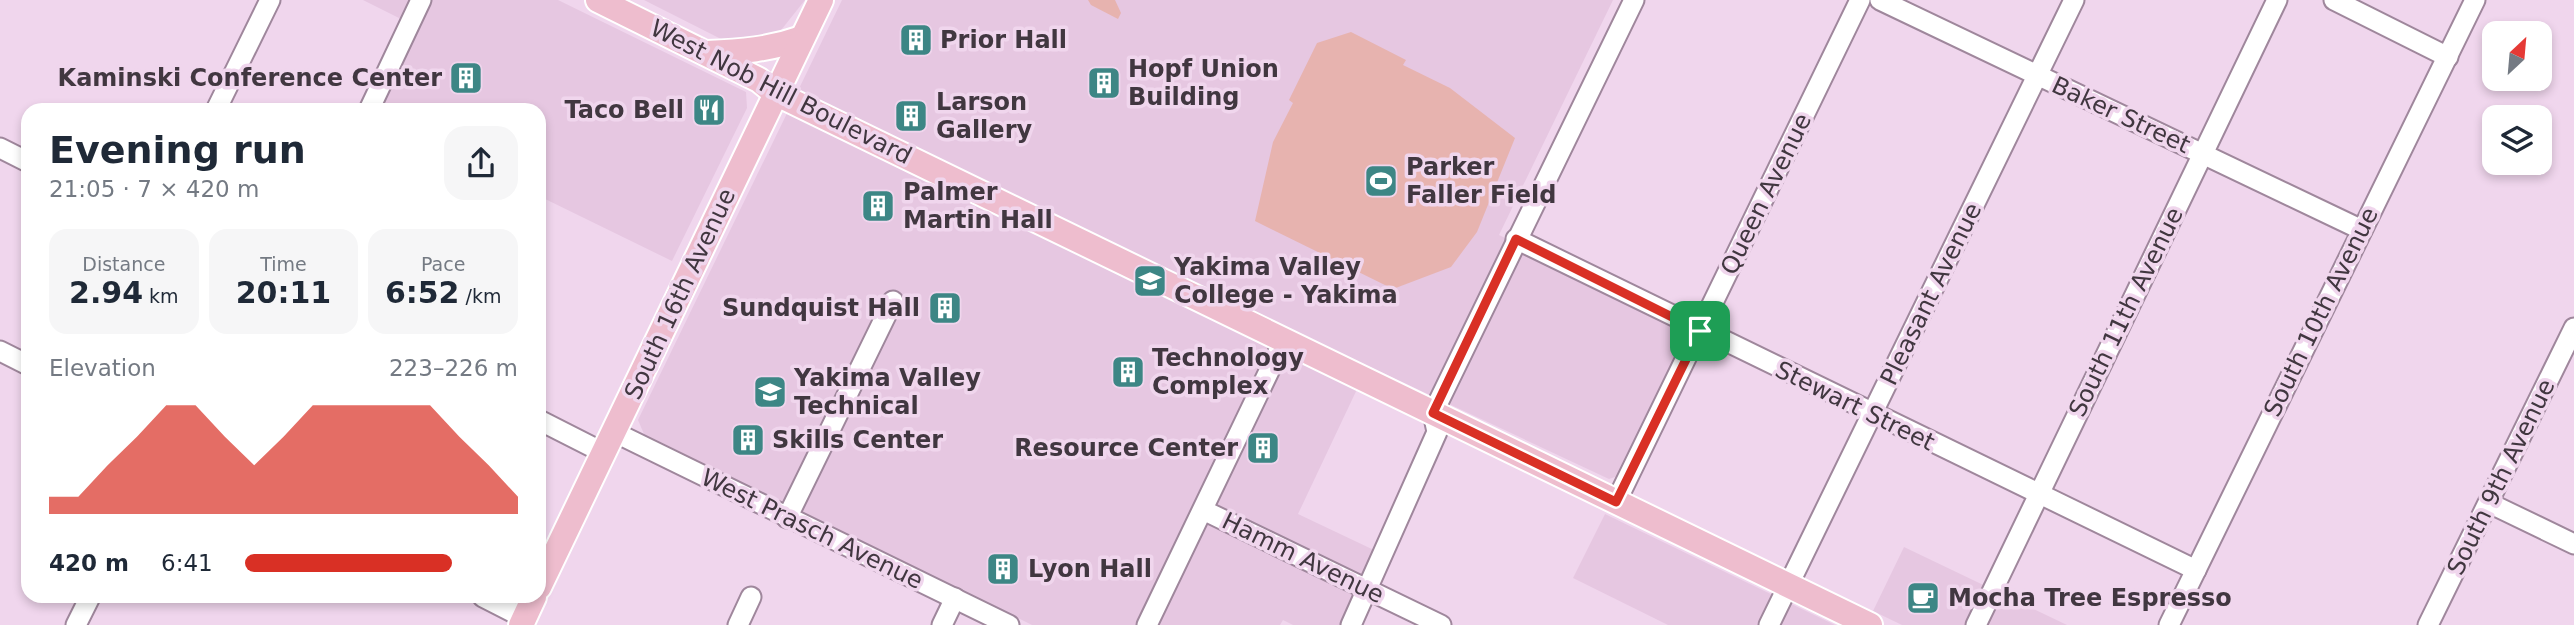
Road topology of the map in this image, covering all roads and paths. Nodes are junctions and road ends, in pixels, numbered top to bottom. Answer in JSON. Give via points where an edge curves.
{"nodes":[{"id":1,"x":270,"y":0,"type":"edge"},
{"id":2,"x":421,"y":0,"type":"edge"},
{"id":3,"x":821,"y":0,"type":"edge"},
{"id":4,"x":1634,"y":0,"type":"edge"},
{"id":5,"x":1860,"y":0,"type":"edge"},
{"id":6,"x":1880,"y":0,"type":"edge"},
{"id":7,"x":2074,"y":0,"type":"edge"},
{"id":8,"x":2277,"y":0,"type":"edge"},
{"id":9,"x":2334,"y":0,"type":"edge"},
{"id":10,"x":2475,"y":0,"type":"edge"},
{"id":11,"x":609,"y":3,"type":"edge"},
{"id":12,"x":804,"y":35,"type":"junction"},
{"id":13,"x":706,"y":54,"type":"junction"},
{"id":14,"x":2448,"y":57,"type":"junction"},
{"id":15,"x":2036,"y":75,"type":"junction"},
{"id":16,"x":775,"y":93,"type":"junction"},
{"id":17,"x":219,"y":103,"type":"edge"},
{"id":18,"x":372,"y":103,"type":"edge"},
{"id":19,"x":0,"y":148,"type":"edge"},
{"id":20,"x":2203,"y":154,"type":"junction"},
{"id":21,"x":21,"y":158,"type":"edge"},
{"id":22,"x":2362,"y":230,"type":"junction"},
{"id":23,"x":1516,"y":239,"type":"junction"},
{"id":24,"x":892,"y":301,"type":"dead end"},
{"id":25,"x":2574,"y":328,"type":"edge"},
{"id":26,"x":1700,"y":331,"type":"junction"},
{"id":27,"x":1284,"y":340,"type":"junction"},
{"id":28,"x":0,"y":351,"type":"edge"},
{"id":29,"x":21,"y":362,"type":"edge"},
{"id":30,"x":1433,"y":413,"type":"junction"},
{"id":31,"x":1873,"y":414,"type":"junction"},
{"id":32,"x":546,"y":422,"type":"edge"},
{"id":33,"x":609,"y":442,"type":"junction"},
{"id":34,"x":2038,"y":495,"type":"junction"},
{"id":35,"x":1616,"y":502,"type":"junction"},
{"id":36,"x":2488,"y":503,"type":"junction"},
{"id":37,"x":1203,"y":510,"type":"junction"},
{"id":38,"x":787,"y":518,"type":"junction"},
{"id":39,"x":2574,"y":544,"type":"edge"},
{"id":40,"x":2196,"y":570,"type":"junction"},
{"id":41,"x":546,"y":572,"type":"edge"},
{"id":42,"x":1789,"y":586,"type":"junction"},
{"id":43,"x":1368,"y":588,"type":"junction"},
{"id":44,"x":751,"y":597,"type":"dead end"},
{"id":45,"x":954,"y":598,"type":"junction"},
{"id":46,"x":87,"y":603,"type":"edge"},
{"id":47,"x":500,"y":603,"type":"edge"},
{"id":48,"x":527,"y":613,"type":"edge"},
{"id":49,"x":76,"y":625,"type":"edge"},
{"id":50,"x":738,"y":625,"type":"edge"},
{"id":51,"x":942,"y":625,"type":"edge"},
{"id":52,"x":1009,"y":625,"type":"edge"},
{"id":53,"x":1147,"y":625,"type":"edge"},
{"id":54,"x":1350,"y":625,"type":"edge"},
{"id":55,"x":1441,"y":625,"type":"edge"},
{"id":56,"x":1769,"y":625,"type":"edge"},
{"id":57,"x":1870,"y":625,"type":"edge"},
{"id":58,"x":1976,"y":625,"type":"edge"},
{"id":59,"x":2169,"y":625,"type":"edge"},
{"id":60,"x":2428,"y":625,"type":"edge"}],
"edges":[{"from":1,"to":17,"type":"street"},
{"from":2,"to":18,"type":"street"},
{"from":3,"to":12,"type":"main road","name":"South 16th Avenue"},
{"from":4,"to":23,"type":"street"},
{"from":5,"to":26,"type":"street","name":"Queen Avenue"},
{"from":6,"to":15,"type":"street","name":"Baker Street"},
{"from":7,"to":15,"type":"street","name":"Pleasant Avenue"},
{"from":8,"to":20,"type":"street","name":"South 11th Avenue"},
{"from":9,"to":14,"type":"street"},
{"from":10,"to":14,"type":"street","name":"South 10th Avenue"},
{"from":11,"to":13,"type":"main road","name":"West Nob Hill Boulevard"},
{"from":12,"to":13,"type":"main road","via":[[775,47]]},
{"from":12,"to":16,"type":"main road","name":"South 16th Avenue"},
{"from":13,"to":16,"type":"main road","name":"West Nob Hill Boulevard"},
{"from":14,"to":22,"type":"street","name":"South 10th Avenue"},
{"from":15,"to":20,"type":"street","name":"Baker Street"},
{"from":15,"to":31,"type":"street","name":"Pleasant Avenue"},
{"from":16,"to":27,"type":"main road","name":"West Nob Hill Boulevard"},
{"from":16,"to":33,"type":"main road","name":"South 16th Avenue"},
{"from":19,"to":21,"type":"street"},
{"from":20,"to":22,"type":"street","name":"Baker Street"},
{"from":20,"to":34,"type":"street","name":"South 11th Avenue"},
{"from":22,"to":40,"type":"street","name":"South 10th Avenue"},
{"from":23,"to":26,"type":"street","name":"Stewart Street"},
{"from":23,"to":30,"type":"street"},
{"from":24,"to":38,"type":"street"},
{"from":25,"to":36,"type":"street","name":"South 9th Avenue"},
{"from":26,"to":31,"type":"street","name":"Stewart Street"},
{"from":26,"to":35,"type":"street","name":"Queen Avenue"},
{"from":27,"to":30,"type":"main road","name":"West Nob Hill Boulevard"},
{"from":27,"to":37,"type":"street"},
{"from":28,"to":29,"type":"street"},
{"from":30,"to":35,"type":"main road","name":"West Nob Hill Boulevard"},
{"from":30,"to":43,"type":"street","via":[[1437,432]]},
{"from":31,"to":34,"type":"street","name":"Stewart Street"},
{"from":31,"to":42,"type":"street","name":"Pleasant Avenue"},
{"from":32,"to":33,"type":"street","name":"West Prasch Avenue"},
{"from":33,"to":38,"type":"street","name":"West Prasch Avenue"},
{"from":33,"to":41,"type":"main road","name":"South 16th Avenue"},
{"from":34,"to":40,"type":"street","name":"Stewart Street"},
{"from":34,"to":58,"type":"street","name":"South 11th Avenue"},
{"from":35,"to":42,"type":"main road","name":"West Nob Hill Boulevard"},
{"from":36,"to":39,"type":"street"},
{"from":36,"to":60,"type":"street","name":"South 9th Avenue"},
{"from":37,"to":43,"type":"street","name":"Hamm Avenue"},
{"from":37,"to":53,"type":"street"},
{"from":38,"to":45,"type":"street","name":"West Prasch Avenue"},
{"from":40,"to":59,"type":"street","name":"South 10th Avenue"},
{"from":42,"to":56,"type":"street","name":"Pleasant Avenue"},
{"from":42,"to":57,"type":"main road","name":"West Nob Hill Boulevard"},
{"from":43,"to":54,"type":"street"},
{"from":43,"to":55,"type":"street","name":"Hamm Avenue"},
{"from":44,"to":50,"type":"street"},
{"from":45,"to":51,"type":"street"},
{"from":45,"to":52,"type":"street","name":"West Prasch Avenue"},
{"from":46,"to":49,"type":"street"},
{"from":47,"to":48,"type":"street"}]}
